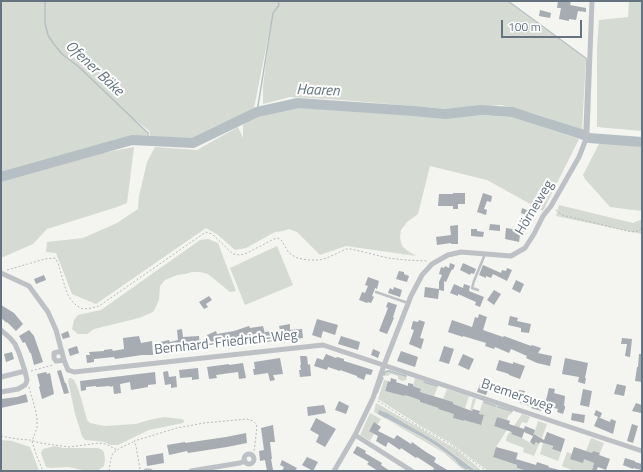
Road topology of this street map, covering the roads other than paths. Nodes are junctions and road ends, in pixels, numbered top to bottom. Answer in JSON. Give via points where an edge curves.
{"nodes":[{"id":1,"x":592,"y":1,"type":"edge"},
{"id":2,"x":486,"y":254,"type":"junction"},
{"id":3,"x":1,"y":272,"type":"edge"},
{"id":4,"x":478,"y":290,"type":"dead end"},
{"id":5,"x":376,"y":292,"type":"dead end"},
{"id":6,"x":408,"y":303,"type":"junction"},
{"id":7,"x":1,"y":330,"type":"edge"},
{"id":8,"x":62,"y":351,"type":"junction"},
{"id":9,"x":64,"y":360,"type":"junction"},
{"id":10,"x":384,"y":365,"type":"junction"},
{"id":11,"x":25,"y":372,"type":"junction"},
{"id":12,"x":1,"y":377,"type":"edge"},
{"id":13,"x":1,"y":392,"type":"edge"},
{"id":14,"x":355,"y":435,"type":"junction"},
{"id":15,"x":642,"y":451,"type":"edge"},
{"id":16,"x":252,"y":455,"type":"road end"},
{"id":17,"x":146,"y":471,"type":"edge"},
{"id":18,"x":150,"y":471,"type":"edge"},
{"id":19,"x":191,"y":471,"type":"edge"},
{"id":20,"x":334,"y":471,"type":"edge"},
{"id":21,"x":412,"y":471,"type":"edge"}],
"edges":[{"from":1,"to":2,"type":"street","name":"Hörneweg","via":[[587,131],[579,157],[525,248],[511,256]]},
{"from":2,"to":4,"type":"lane","via":[[472,288]]},
{"from":2,"to":6,"type":"street","name":"Hörneweg","via":[[462,252],[448,255],[432,264],[422,275]]},
{"from":3,"to":8,"type":"street","via":[[29,286],[48,312]]},
{"from":5,"to":6,"type":"lane"},
{"from":6,"to":10,"type":"street","name":"Hörneweg"},
{"from":7,"to":11,"type":"street","via":[[15,344]]},
{"from":8,"to":9,"type":"street"},
{"from":8,"to":9,"type":"street","via":[[54,354],[55,360]]},
{"from":9,"to":10,"type":"street","name":"Bernhard-Friedrich-Weg","via":[[68,370],[74,372],[323,345]]},
{"from":10,"to":14,"type":"street","name":"Hörneweg"},
{"from":10,"to":15,"type":"street","name":"Bremersweg"},
{"from":11,"to":12,"type":"street"},
{"from":11,"to":13,"type":"street","via":[[25,386]]},
{"from":14,"to":20,"type":"street","name":"Hörneweg"},
{"from":14,"to":21,"type":"street"},
{"from":16,"to":19,"type":"street","via":[[249,454],[244,458],[245,461],[240,463]]},
{"from":17,"to":18,"type":"street"}]}
